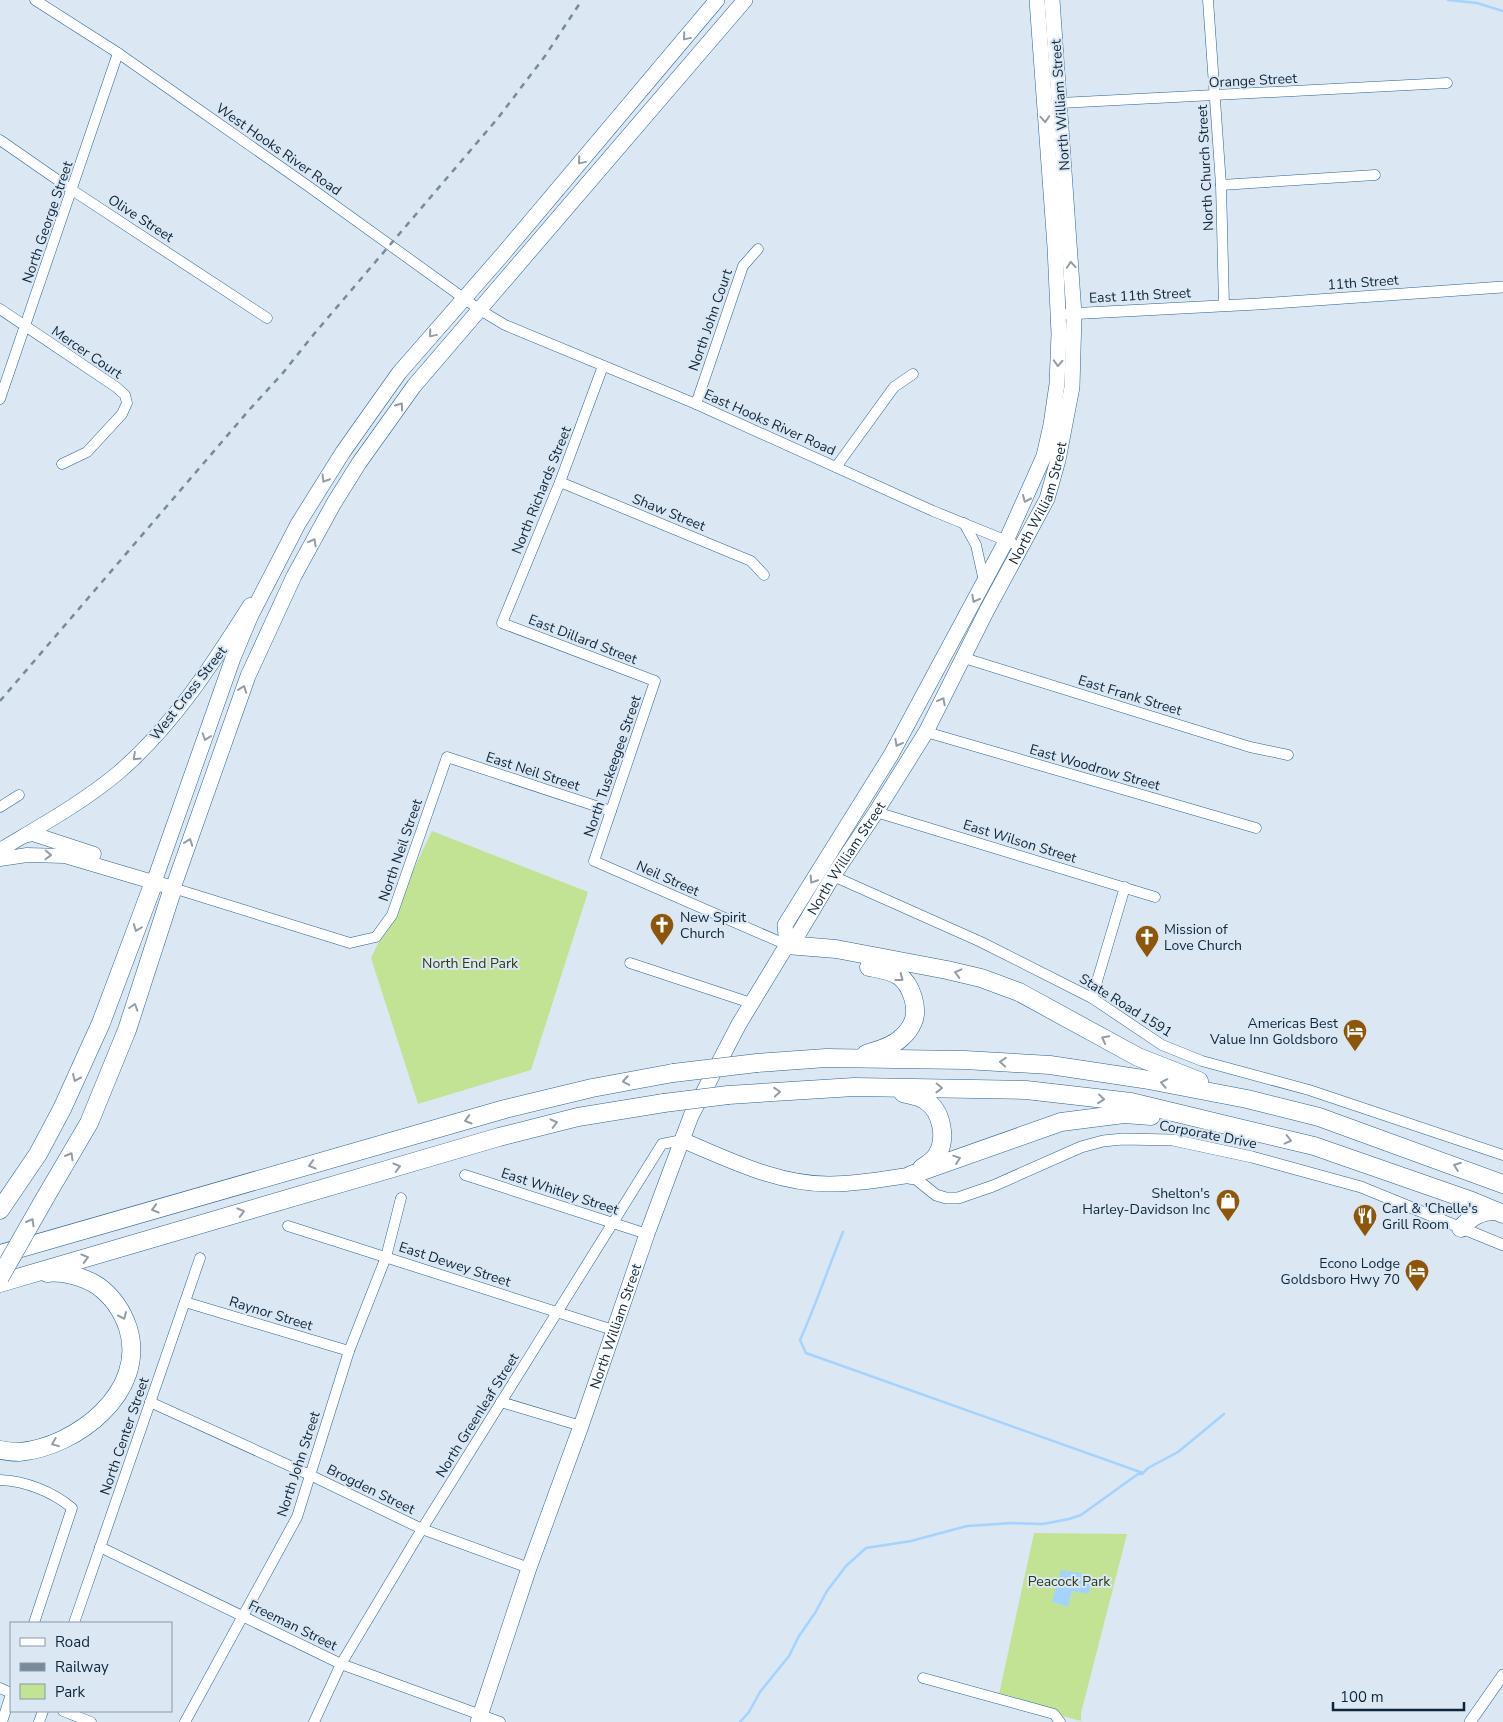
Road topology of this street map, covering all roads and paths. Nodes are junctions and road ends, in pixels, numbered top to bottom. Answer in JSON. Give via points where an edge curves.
{"nodes":[{"id":1,"x":34,"y":0,"type":"edge"},
{"id":2,"x":717,"y":0,"type":"edge"},
{"id":3,"x":745,"y":0,"type":"edge"},
{"id":4,"x":1038,"y":0,"type":"edge"},
{"id":5,"x":1043,"y":0,"type":"edge"},
{"id":6,"x":1052,"y":0,"type":"edge"},
{"id":7,"x":1208,"y":0,"type":"edge"},
{"id":8,"x":118,"y":54,"type":"junction"},
{"id":9,"x":1447,"y":83,"type":"dead end"},
{"id":10,"x":1214,"y":95,"type":"junction"},
{"id":11,"x":1060,"y":103,"type":"junction"},
{"id":12,"x":0,"y":140,"type":"edge"},
{"id":13,"x":1375,"y":175,"type":"dead end"},
{"id":14,"x":1221,"y":185,"type":"junction"},
{"id":15,"x":72,"y":190,"type":"junction"},
{"id":16,"x":758,"y":249,"type":"dead end"},
{"id":17,"x":1503,"y":287,"type":"edge"},
{"id":18,"x":463,"y":297,"type":"junction"},
{"id":19,"x":1224,"y":305,"type":"junction"},
{"id":20,"x":0,"y":309,"type":"edge"},
{"id":21,"x":480,"y":310,"type":"junction"},
{"id":22,"x":1058,"y":314,"type":"junction"},
{"id":23,"x":1074,"y":314,"type":"junction"},
{"id":24,"x":267,"y":318,"type":"dead end"},
{"id":25,"x":505,"y":325,"type":"joint"},
{"id":26,"x":26,"y":327,"type":"junction"},
{"id":27,"x":604,"y":366,"type":"junction"},
{"id":28,"x":912,"y":374,"type":"dead end"},
{"id":29,"x":0,"y":399,"type":"edge"},
{"id":30,"x":696,"y":404,"type":"junction"},
{"id":31,"x":343,"y":452,"type":"junction"},
{"id":32,"x":359,"y":463,"type":"junction"},
{"id":33,"x":62,"y":464,"type":"dead end"},
{"id":34,"x":836,"y":467,"type":"junction"},
{"id":35,"x":560,"y":482,"type":"junction"},
{"id":36,"x":964,"y":523,"type":"junction"},
{"id":37,"x":1006,"y":541,"type":"junction"},
{"id":38,"x":1022,"y":548,"type":"junction"},
{"id":39,"x":278,"y":562,"type":"junction"},
{"id":40,"x":764,"y":574,"type":"dead end"},
{"id":41,"x":984,"y":581,"type":"junction"},
{"id":42,"x":502,"y":623,"type":"joint"},
{"id":43,"x":964,"y":658,"type":"junction"},
{"id":44,"x":655,"y":681,"type":"joint"},
{"id":45,"x":926,"y":732,"type":"junction"},
{"id":46,"x":1288,"y":755,"type":"dead end"},
{"id":47,"x":447,"y":757,"type":"joint"},
{"id":48,"x":19,"y":795,"type":"dead end"},
{"id":49,"x":0,"y":807,"type":"edge"},
{"id":50,"x":611,"y":811,"type":"junction"},
{"id":51,"x":876,"y":812,"type":"junction"},
{"id":52,"x":1256,"y":828,"type":"dead end"},
{"id":53,"x":24,"y":836,"type":"junction"},
{"id":54,"x":0,"y":850,"type":"edge"},
{"id":55,"x":0,"y":859,"type":"edge"},
{"id":56,"x":594,"y":861,"type":"joint"},
{"id":57,"x":833,"y":876,"type":"junction"},
{"id":58,"x":156,"y":878,"type":"junction"},
{"id":59,"x":174,"y":884,"type":"junction"},
{"id":60,"x":1125,"y":887,"type":"junction"},
{"id":61,"x":1155,"y":897,"type":"dead end"},
{"id":62,"x":787,"y":945,"type":"junction"},
{"id":63,"x":630,"y":963,"type":"dead end"},
{"id":64,"x":1092,"y":998,"type":"junction"},
{"id":65,"x":751,"y":1003,"type":"junction"},
{"id":66,"x":826,"y":1058,"type":"junction"},
{"id":67,"x":854,"y":1087,"type":"junction"},
{"id":68,"x":1247,"y":1099,"type":"junction"},
{"id":69,"x":1224,"y":1124,"type":"junction"},
{"id":70,"x":682,"y":1140,"type":"junction"},
{"id":71,"x":1503,"y":1155,"type":"edge"},
{"id":72,"x":465,"y":1175,"type":"dead end"},
{"id":73,"x":911,"y":1175,"type":"junction"},
{"id":74,"x":1503,"y":1184,"type":"edge"},
{"id":75,"x":1447,"y":1192,"type":"junction"},
{"id":76,"x":401,"y":1198,"type":"dead end"},
{"id":77,"x":0,"y":1210,"type":"edge"},
{"id":78,"x":1499,"y":1212,"type":"edge"},
{"id":79,"x":613,"y":1222,"type":"junction"},
{"id":80,"x":288,"y":1226,"type":"dead end"},
{"id":81,"x":1461,"y":1228,"type":"junction"},
{"id":82,"x":647,"y":1234,"type":"junction"},
{"id":83,"x":1503,"y":1245,"type":"edge"},
{"id":84,"x":0,"y":1254,"type":"edge"},
{"id":85,"x":386,"y":1256,"type":"junction"},
{"id":86,"x":200,"y":1258,"type":"dead end"},
{"id":87,"x":0,"y":1277,"type":"edge"},
{"id":88,"x":22,"y":1277,"type":"junction"},
{"id":89,"x":0,"y":1283,"type":"edge"},
{"id":90,"x":185,"y":1302,"type":"junction"},
{"id":91,"x":559,"y":1311,"type":"junction"},
{"id":92,"x":613,"y":1330,"type":"junction"},
{"id":93,"x":349,"y":1351,"type":"junction"},
{"id":94,"x":150,"y":1402,"type":"junction"},
{"id":95,"x":501,"y":1402,"type":"junction"},
{"id":96,"x":581,"y":1426,"type":"junction"},
{"id":97,"x":0,"y":1450,"type":"edge"},
{"id":98,"x":310,"y":1475,"type":"junction"},
{"id":99,"x":0,"y":1480,"type":"edge"},
{"id":100,"x":422,"y":1529,"type":"junction"},
{"id":101,"x":100,"y":1547,"type":"junction"},
{"id":102,"x":529,"y":1568,"type":"junction"},
{"id":103,"x":242,"y":1616,"type":"junction"},
{"id":104,"x":34,"y":1622,"type":"edge"},
{"id":105,"x":74,"y":1622,"type":"edge"},
{"id":106,"x":341,"y":1664,"type":"junction"},
{"id":107,"x":1503,"y":1675,"type":"edge"},
{"id":108,"x":923,"y":1678,"type":"dead end"},
{"id":109,"x":10,"y":1696,"type":"edge"},
{"id":110,"x":66,"y":1712,"type":"edge"},
{"id":111,"x":479,"y":1719,"type":"edge"},
{"id":112,"x":2,"y":1722,"type":"edge"},
{"id":113,"x":91,"y":1722,"type":"edge"},
{"id":114,"x":185,"y":1722,"type":"edge"},
{"id":115,"x":314,"y":1722,"type":"edge"},
{"id":116,"x":500,"y":1722,"type":"edge"},
{"id":117,"x":1060,"y":1722,"type":"edge"},
{"id":118,"x":1470,"y":1722,"type":"edge"}],
"edges":[{"from":1,"to":8,"type":"street","name":"West Hooks River Road"},
{"from":2,"to":18,"type":"main road","one_way":true},
{"from":3,"to":21,"type":"main road"},
{"from":4,"to":22,"type":"main road","name":"North William Street","one_way":true},
{"from":5,"to":11,"type":"main road","via":[[1052,97]]},
{"from":6,"to":11,"type":"main road","name":"North William Street"},
{"from":7,"to":10,"type":"street","name":"North Church Street"},
{"from":8,"to":15,"type":"street","name":"North George Street"},
{"from":8,"to":18,"type":"street","name":"West Hooks River Road"},
{"from":9,"to":10,"type":"street","name":"Orange Street"},
{"from":10,"to":11,"type":"street","name":"Orange Street"},
{"from":10,"to":14,"type":"street","name":"North Church Street"},
{"from":23,"to":11,"type":"main road","name":"North William Street","one_way":true},
{"from":12,"to":15,"type":"street","name":"Olive Street"},
{"from":13,"to":14,"type":"street"},
{"from":14,"to":19,"type":"street","name":"North Church Street"},
{"from":15,"to":24,"type":"street","name":"Olive Street"},
{"from":15,"to":26,"type":"street","name":"North George Street"},
{"from":16,"to":30,"type":"street","name":"North John Court","via":[[743,266]]},
{"from":17,"to":19,"type":"street","name":"11th Street"},
{"from":18,"to":21,"type":"street","name":"West Hooks River Road"},
{"from":18,"to":31,"type":"main road","one_way":true,"via":[[399,373]]},
{"from":19,"to":23,"type":"street","name":"East 11th Street"},
{"from":20,"to":26,"type":"street"},
{"from":21,"to":25,"type":"street","name":"West Hooks River Road"},
{"from":32,"to":21,"type":"main road","one_way":true,"via":[[414,386]]},
{"from":22,"to":23,"type":"street","name":"East 11th Street"},
{"from":22,"to":37,"type":"main road","name":"North William Street","one_way":true,"via":[[1059,358],[1044,456]]},
{"from":23,"to":38,"type":"main road","name":"North William Street","via":[[1072,387],[1058,460],[1047,499]]},
{"from":25,"to":27,"type":"street","name":"East Hooks River Road"},
{"from":26,"to":29,"type":"street","name":"North George Street"},
{"from":26,"to":33,"type":"street","name":"Mercer Court","via":[[116,387],[127,403],[122,414],[87,452]]},
{"from":27,"to":30,"type":"street","name":"East Hooks River Road"},
{"from":27,"to":35,"type":"street","name":"North Richards Street"},
{"from":28,"to":34,"type":"street","via":[[894,387]]},
{"from":30,"to":34,"type":"street","name":"East Hooks River Road"},
{"from":31,"to":32,"type":"main road"},
{"from":31,"to":39,"type":"main road","one_way":true},
{"from":59,"to":32,"type":"main road","one_way":true,"via":[[252,667],[294,576]]},
{"from":34,"to":36,"type":"street","name":"East Hooks River Road"},
{"from":35,"to":40,"type":"street","name":"Shaw Street","via":[[751,561]]},
{"from":35,"to":42,"type":"street","name":"North Richards Street"},
{"from":36,"to":37,"type":"street","name":"East Hooks River Road"},
{"from":36,"to":41,"type":"street","via":[[976,545]]},
{"from":37,"to":38,"type":"street","name":"East Hooks River Road"},
{"from":37,"to":41,"type":"main road","name":"North William Street"},
{"from":38,"to":43,"type":"main road","name":"North William Street"},
{"from":39,"to":53,"type":"main road","name":"West Cross Street","one_way":true,"via":[[221,651],[168,723],[110,779]]},
{"from":39,"to":58,"type":"main road","one_way":true,"via":[[233,658]]},
{"from":41,"to":62,"type":"main road","name":"North William Street","one_way":true,"via":[[891,755],[785,925]]},
{"from":42,"to":44,"type":"street","name":"East Dillard Street"},
{"from":45,"to":43,"type":"main road","name":"North William Street","one_way":true},
{"from":43,"to":46,"type":"street","name":"East Frank Street","via":[[1250,747]]},
{"from":44,"to":50,"type":"street","name":"North Tuskeegee Street"},
{"from":45,"to":51,"type":"main road","name":"North William Street"},
{"from":45,"to":52,"type":"street","name":"East Woodrow Street"},
{"from":47,"to":50,"type":"street","name":"East Neil Street"},
{"from":47,"to":59,"type":"street","name":"North Neil Street","via":[[392,915],[376,937],[350,944],[203,898]]},
{"from":48,"to":49,"type":"street"},
{"from":50,"to":56,"type":"street","name":"North Tuskeegee Street"},
{"from":51,"to":57,"type":"main road","name":"North William Street"},
{"from":51,"to":60,"type":"street","name":"East Wilson Street"},
{"from":53,"to":54,"type":"main road","name":"West Cross Street"},
{"from":53,"to":58,"type":"main road","via":[[33,834]]},
{"from":55,"to":58,"type":"main road","one_way":true,"via":[[28,855],[65,856]]},
{"from":56,"to":62,"type":"street","name":"Neil Street"},
{"from":57,"to":62,"type":"main road","name":"North William Street","via":[[799,933]]},
{"from":57,"to":64,"type":"street","name":"State Road 1591","via":[[981,942]]},
{"from":58,"to":59,"type":"main road"},
{"from":58,"to":77,"type":"highway","one_way":true,"via":[[101,1023],[62,1109],[38,1154]]},
{"from":87,"to":59,"type":"highway","one_way":true,"bridge":true,"via":[[89,1123],[127,1030]]},
{"from":60,"to":61,"type":"street","name":"East Wilson Street"},
{"from":60,"to":64,"type":"street"},
{"from":62,"to":65,"type":"main road","name":"North William Street"},
{"from":62,"to":66,"type":"highway","one_way":true,"via":[[836,960],[889,970],[908,984],[912,995],[914,1020],[901,1038],[865,1055]]},
{"from":68,"to":62,"type":"highway","one_way":true,"via":[[1138,1057],[1019,992],[981,978],[836,949]]},
{"from":63,"to":65,"type":"street"},
{"from":64,"to":71,"type":"street","name":"State Road 1591","via":[[1162,1046],[1202,1061],[1309,1090]]},
{"from":65,"to":70,"type":"main road","name":"North William Street","via":[[691,1116]]},
{"from":68,"to":66,"type":"highway","one_way":true,"via":[[1050,1065]]},
{"from":66,"to":84,"type":"highway","one_way":true,"bridge":true,"via":[[674,1072],[592,1088]]},
{"from":67,"to":69,"type":"highway","one_way":true,"via":[[1026,1090],[1131,1102]]},
{"from":67,"to":73,"type":"highway","via":[[926,1100],[939,1118],[942,1142],[938,1154]]},
{"from":88,"to":67,"type":"highway","one_way":true,"bridge":true,"via":[[499,1137],[578,1117],[728,1095]]},
{"from":74,"to":68,"type":"highway","one_way":true,"via":[[1319,1117]]},
{"from":73,"to":69,"type":"highway","one_way":true,"via":[[1061,1122],[1124,1114]]},
{"from":69,"to":75,"type":"highway","one_way":true,"via":[[1314,1146]]},
{"from":70,"to":73,"type":"main road","via":[[747,1167],[805,1182],[867,1182]]},
{"from":70,"to":79,"type":"street","name":"North Greenleaf Street","via":[[662,1144]]},
{"from":70,"to":82,"type":"main road","name":"North William Street"},
{"from":72,"to":79,"type":"street","name":"East Whitley Street"},
{"from":73,"to":81,"type":"street","name":"Corporate Drive","via":[[936,1195],[958,1198],[1103,1141],[1173,1140],[1252,1157],[1361,1187]]},
{"from":75,"to":78,"type":"highway"},
{"from":75,"to":81,"type":"highway","via":[[1461,1211]]},
{"from":76,"to":85,"type":"street","name":"North John Street"},
{"from":78,"to":81,"type":"highway","via":[[1477,1214]]},
{"from":79,"to":82,"type":"street","name":"East Whitley Street"},
{"from":79,"to":91,"type":"street","name":"North Greenleaf Street"},
{"from":80,"to":85,"type":"street","name":"East Dewey Street"},
{"from":81,"to":83,"type":"street","name":"Corporate Drive"},
{"from":82,"to":92,"type":"main road","name":"North William Street"},
{"from":85,"to":91,"type":"street","name":"East Dewey Street"},
{"from":85,"to":93,"type":"street","name":"North John Street"},
{"from":86,"to":90,"type":"street","name":"North Center Street"},
{"from":88,"to":89,"type":"highway"},
{"from":88,"to":97,"type":"highway","one_way":true,"via":[[66,1274],[91,1282],[105,1291],[118,1304],[128,1327],[129,1367],[118,1394],[79,1432],[35,1450]]},
{"from":90,"to":93,"type":"street","name":"Raynor Street"},
{"from":90,"to":94,"type":"street","name":"North Center Street"},
{"from":91,"to":92,"type":"street","name":"East Dewey Street"},
{"from":91,"to":95,"type":"street","name":"North Greenleaf Street"},
{"from":92,"to":96,"type":"main road","name":"North William Street"},
{"from":93,"to":98,"type":"street","name":"North John Street"},
{"from":94,"to":98,"type":"street","name":"Brogden Street"},
{"from":94,"to":101,"type":"street","name":"North Center Street"},
{"from":95,"to":96,"type":"street"},
{"from":95,"to":100,"type":"street","name":"North Greenleaf Street"},
{"from":96,"to":102,"type":"main road","name":"North William Street"},
{"from":98,"to":100,"type":"street","name":"Brogden Street"},
{"from":98,"to":103,"type":"street","name":"North John Street","via":[[297,1517]]},
{"from":99,"to":104,"type":"street","via":[[33,1486],[72,1508]]},
{"from":100,"to":102,"type":"street","name":"Brogden Street"},
{"from":100,"to":106,"type":"street","name":"North Greenleaf Street"},
{"from":101,"to":103,"type":"street","name":"Freeman Street"},
{"from":101,"to":105,"type":"street","name":"North Center Street"},
{"from":102,"to":111,"type":"main road","name":"North William Street"},
{"from":103,"to":106,"type":"street","name":"Freeman Street"},
{"from":103,"to":114,"type":"street","name":"North John Street"},
{"from":106,"to":111,"type":"street","name":"Freeman Street"},
{"from":106,"to":115,"type":"street","name":"North Greenleaf Street"},
{"from":107,"to":118,"type":"street"},
{"from":108,"to":117,"type":"street","via":[[1054,1714]]},
{"from":109,"to":112,"type":"street"},
{"from":110,"to":113,"type":"street"},
{"from":111,"to":116,"type":"street","name":"Freeman Street"}]}
